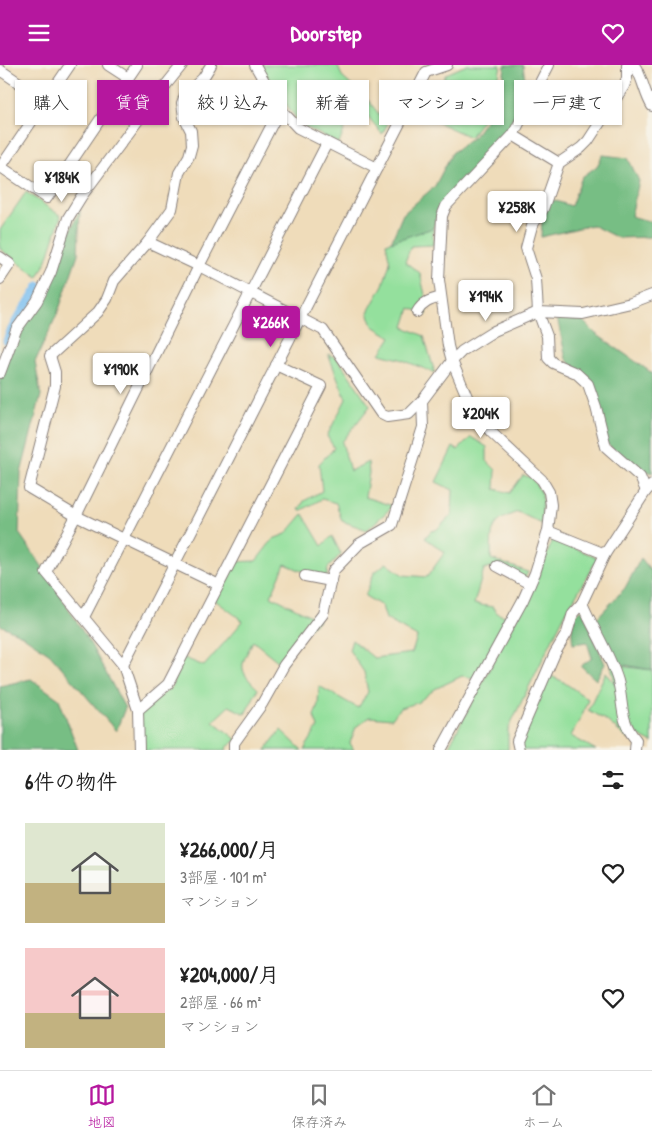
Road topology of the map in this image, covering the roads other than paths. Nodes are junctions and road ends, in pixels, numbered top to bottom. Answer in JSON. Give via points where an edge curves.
{"nodes":[{"id":1,"x":70,"y":65,"type":"edge"},
{"id":2,"x":108,"y":65,"type":"edge"},
{"id":3,"x":137,"y":65,"type":"edge"},
{"id":4,"x":182,"y":65,"type":"edge"},
{"id":5,"x":211,"y":65,"type":"edge"},
{"id":6,"x":255,"y":65,"type":"edge"},
{"id":7,"x":447,"y":65,"type":"edge"},
{"id":8,"x":549,"y":65,"type":"edge"},
{"id":9,"x":627,"y":65,"type":"edge"},
{"id":10,"x":634,"y":65,"type":"edge"},
{"id":11,"x":0,"y":70,"type":"edge"},
{"id":12,"x":128,"y":78,"type":"junction"},
{"id":13,"x":15,"y":80,"type":"edge"},
{"id":14,"x":60,"y":80,"type":"edge"},
{"id":15,"x":264,"y":80,"type":"edge"},
{"id":16,"x":652,"y":106,"type":"edge"},
{"id":17,"x":287,"y":116,"type":"edge"},
{"id":18,"x":29,"y":125,"type":"edge"},
{"id":19,"x":272,"y":125,"type":"edge"},
{"id":20,"x":513,"y":135,"type":"junction"},
{"id":21,"x":327,"y":143,"type":"junction"},
{"id":22,"x":560,"y":163,"type":"junction"},
{"id":23,"x":0,"y":167,"type":"edge"},
{"id":24,"x":377,"y":168,"type":"junction"},
{"id":25,"x":148,"y":242,"type":"junction"},
{"id":26,"x":0,"y":257,"type":"edge"},
{"id":27,"x":199,"y":265,"type":"junction"},
{"id":28,"x":0,"y":279,"type":"edge"},
{"id":29,"x":249,"y":292,"type":"junction"},
{"id":30,"x":652,"y":295,"type":"edge"},
{"id":31,"x":441,"y":297,"type":"junction"},
{"id":32,"x":417,"y":312,"type":"dead end"},
{"id":33,"x":538,"y":312,"type":"junction"},
{"id":34,"x":300,"y":317,"type":"junction"},
{"id":35,"x":452,"y":361,"type":"junction"},
{"id":36,"x":276,"y":365,"type":"junction"},
{"id":37,"x":0,"y":373,"type":"edge"},
{"id":38,"x":422,"y":401,"type":"junction"},
{"id":39,"x":649,"y":488,"type":"edge"},
{"id":40,"x":76,"y":516,"type":"junction"},
{"id":41,"x":548,"y":531,"type":"junction"},
{"id":42,"x":124,"y":539,"type":"junction"},
{"id":43,"x":605,"y":554,"type":"junction"},
{"id":44,"x":175,"y":564,"type":"junction"},
{"id":45,"x":497,"y":566,"type":"dead end"},
{"id":46,"x":305,"y":576,"type":"dead end"},
{"id":47,"x":331,"y":581,"type":"junction"},
{"id":48,"x":530,"y":583,"type":"junction"},
{"id":49,"x":219,"y":585,"type":"junction"},
{"id":50,"x":582,"y":603,"type":"junction"},
{"id":51,"x":84,"y":617,"type":"junction"},
{"id":52,"x":123,"y":665,"type":"junction"},
{"id":53,"x":138,"y":710,"type":"junction"},
{"id":54,"x":139,"y":750,"type":"edge"},
{"id":55,"x":234,"y":750,"type":"edge"},
{"id":56,"x":442,"y":750,"type":"edge"},
{"id":57,"x":519,"y":750,"type":"edge"},
{"id":58,"x":635,"y":750,"type":"edge"}],
"edges":[{"from":1,"to":14,"type":"street"},
{"from":2,"to":12,"type":"street"},
{"from":3,"to":12,"type":"street"},
{"from":4,"to":37,"type":"street","via":[[68,217],[51,272],[16,330]]},
{"from":5,"to":25,"type":"street","via":[[182,103],[192,145],[179,173],[172,209]]},
{"from":6,"to":15,"type":"street"},
{"from":7,"to":24,"type":"street","via":[[426,72]]},
{"from":8,"to":20,"type":"street"},
{"from":9,"to":22,"type":"street","via":[[624,86],[588,141]]},
{"from":10,"to":16,"type":"street"},
{"from":11,"to":13,"type":"street"},
{"from":12,"to":23,"type":"street","via":[[47,198]]},
{"from":17,"to":21,"type":"street","via":[[298,128]]},
{"from":18,"to":23,"type":"street"},
{"from":19,"to":27,"type":"street"},
{"from":20,"to":22,"type":"street"},
{"from":20,"to":31,"type":"street","via":[[446,206],[442,216]]},
{"from":21,"to":24,"type":"street"},
{"from":21,"to":29,"type":"street"},
{"from":22,"to":33,"type":"street","via":[[543,209],[532,226],[526,248],[536,279]]},
{"from":24,"to":34,"type":"street"},
{"from":25,"to":27,"type":"street"},
{"from":25,"to":40,"type":"street","via":[[114,281],[108,299],[98,312],[50,356],[55,386],[28,488]]},
{"from":26,"to":28,"type":"street","via":[[10,264]]},
{"from":27,"to":29,"type":"street"},
{"from":27,"to":40,"type":"street"},
{"from":29,"to":34,"type":"street"},
{"from":29,"to":42,"type":"street"},
{"from":30,"to":33,"type":"street","via":[[605,311],[582,314]]},
{"from":31,"to":32,"type":"street","via":[[421,304]]},
{"from":31,"to":35,"type":"street"},
{"from":33,"to":35,"type":"street","via":[[494,331]]},
{"from":33,"to":39,"type":"street","via":[[547,336],[548,358],[576,373],[588,384],[606,447]]},
{"from":34,"to":36,"type":"street"},
{"from":34,"to":38,"type":"street","via":[[323,330],[380,414],[388,417],[409,414]]},
{"from":35,"to":38,"type":"street"},
{"from":35,"to":41,"type":"street","via":[[473,411],[542,480],[549,492]]},
{"from":36,"to":44,"type":"street"},
{"from":36,"to":49,"type":"street","via":[[322,386]]},
{"from":38,"to":47,"type":"street","via":[[423,427],[392,525],[359,544],[333,571]]},
{"from":39,"to":43,"type":"street"},
{"from":40,"to":42,"type":"street"},
{"from":40,"to":51,"type":"street","via":[[46,572]]},
{"from":41,"to":43,"type":"street"},
{"from":41,"to":48,"type":"street"},
{"from":42,"to":44,"type":"street"},
{"from":42,"to":51,"type":"street"},
{"from":43,"to":50,"type":"street"},
{"from":44,"to":49,"type":"street"},
{"from":44,"to":52,"type":"street"},
{"from":45,"to":48,"type":"street"},
{"from":46,"to":47,"type":"street"},
{"from":47,"to":55,"type":"street","via":[[323,614],[284,665],[262,704],[234,743]]},
{"from":48,"to":56,"type":"street"},
{"from":49,"to":53,"type":"street","via":[[168,684]]},
{"from":50,"to":57,"type":"street","via":[[573,613],[567,633],[517,741]]},
{"from":50,"to":58,"type":"street","via":[[618,682],[622,712],[628,731],[636,740]]},
{"from":51,"to":52,"type":"street"},
{"from":52,"to":53,"type":"street"},
{"from":53,"to":54,"type":"street"}]}
